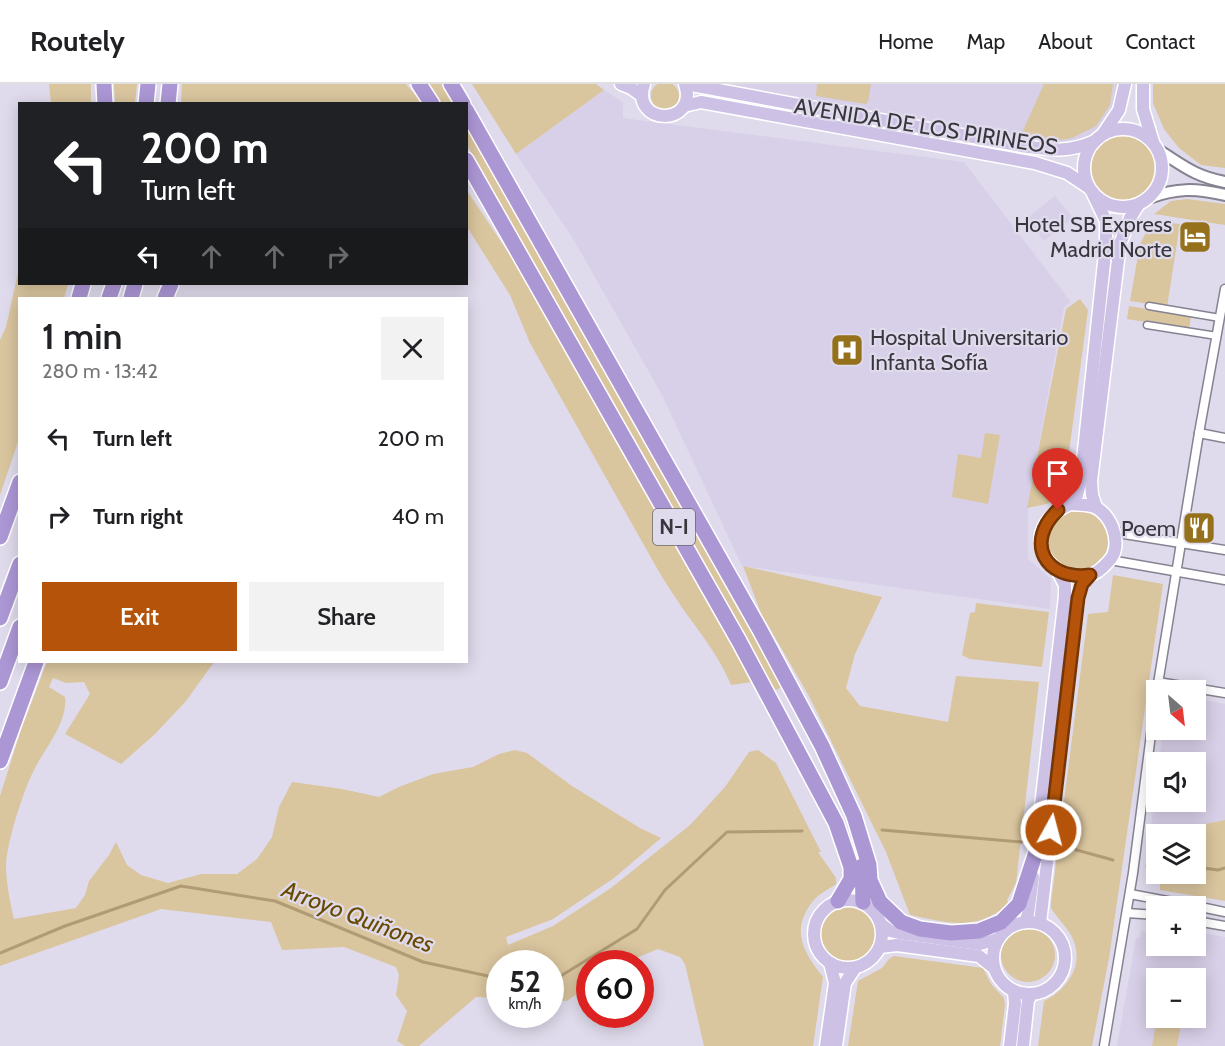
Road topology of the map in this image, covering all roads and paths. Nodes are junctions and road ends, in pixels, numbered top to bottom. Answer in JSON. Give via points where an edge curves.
{"nodes":[{"id":1,"x":104,"y":84,"type":"edge"},
{"id":2,"x":148,"y":84,"type":"edge"},
{"id":3,"x":170,"y":84,"type":"edge"},
{"id":4,"x":418,"y":84,"type":"edge"},
{"id":5,"x":451,"y":84,"type":"edge"},
{"id":6,"x":621,"y":84,"type":"edge"},
{"id":7,"x":685,"y":84,"type":"edge"},
{"id":8,"x":1125,"y":84,"type":"edge"},
{"id":9,"x":1143,"y":84,"type":"edge"},
{"id":10,"x":643,"y":90,"type":"edge"},
{"id":11,"x":105,"y":102,"type":"edge"},
{"id":12,"x":146,"y":102,"type":"edge"},
{"id":13,"x":168,"y":102,"type":"edge"},
{"id":14,"x":431,"y":102,"type":"edge"},
{"id":15,"x":462,"y":102,"type":"edge"},
{"id":16,"x":684,"y":106,"type":"junction"},
{"id":17,"x":468,"y":114,"type":"edge"},
{"id":18,"x":1098,"y":138,"type":"junction"},
{"id":19,"x":1156,"y":147,"type":"junction"},
{"id":20,"x":468,"y":164,"type":"edge"},
{"id":21,"x":468,"y":180,"type":"edge"},
{"id":22,"x":1225,"y":182,"type":"edge"},
{"id":23,"x":1091,"y":190,"type":"junction"},
{"id":24,"x":1225,"y":195,"type":"edge"},
{"id":25,"x":1143,"y":201,"type":"junction"},
{"id":26,"x":495,"y":211,"type":"junction"},
{"id":27,"x":1225,"y":289,"type":"edge"},
{"id":28,"x":1149,"y":306,"type":"dead end"},
{"id":29,"x":1220,"y":318,"type":"junction"},
{"id":30,"x":1146,"y":325,"type":"dead end"},
{"id":31,"x":1217,"y":336,"type":"junction"},
{"id":32,"x":1199,"y":434,"type":"junction"},
{"id":33,"x":1225,"y":438,"type":"edge"},
{"id":34,"x":18,"y":488,"type":"edge"},
{"id":35,"x":1070,"y":504,"type":"junction"},
{"id":36,"x":1096,"y":507,"type":"junction"},
{"id":37,"x":1114,"y":530,"type":"junction"},
{"id":38,"x":0,"y":537,"type":"edge"},
{"id":39,"x":1182,"y":543,"type":"junction"},
{"id":40,"x":1225,"y":550,"type":"edge"},
{"id":41,"x":1110,"y":560,"type":"junction"},
{"id":42,"x":18,"y":569,"type":"edge"},
{"id":43,"x":1057,"y":570,"type":"junction"},
{"id":44,"x":1177,"y":572,"type":"junction"},
{"id":45,"x":1090,"y":575,"type":"junction"},
{"id":46,"x":1225,"y":580,"type":"edge"},
{"id":47,"x":0,"y":618,"type":"edge"},
{"id":48,"x":18,"y":632,"type":"edge"},
{"id":49,"x":36,"y":663,"type":"edge"},
{"id":50,"x":1159,"y":680,"type":"edge"},
{"id":51,"x":0,"y":682,"type":"edge"},
{"id":52,"x":1206,"y":691,"type":"edge"},
{"id":53,"x":1225,"y":693,"type":"edge"},
{"id":54,"x":1150,"y":740,"type":"edge"},
{"id":55,"x":0,"y":761,"type":"edge"},
{"id":56,"x":862,"y":845,"type":"junction"},
{"id":57,"x":1036,"y":852,"type":"junction"},
{"id":58,"x":1130,"y":894,"type":"junction"},
{"id":59,"x":1146,"y":897,"type":"edge"},
{"id":60,"x":838,"y":901,"type":"junction"},
{"id":61,"x":863,"y":902,"type":"junction"},
{"id":62,"x":1206,"y":908,"type":"edge"},
{"id":63,"x":1225,"y":912,"type":"edge"},
{"id":64,"x":1127,"y":913,"type":"junction"},
{"id":65,"x":1146,"y":914,"type":"edge"},
{"id":66,"x":1025,"y":922,"type":"junction"},
{"id":67,"x":1040,"y":923,"type":"junction"},
{"id":68,"x":1206,"y":923,"type":"edge"},
{"id":69,"x":881,"y":924,"type":"junction"},
{"id":70,"x":1225,"y":926,"type":"edge"},
{"id":71,"x":998,"y":939,"type":"junction"},
{"id":72,"x":880,"y":947,"type":"junction"},
{"id":73,"x":830,"y":963,"type":"junction"},
{"id":74,"x":855,"y":968,"type":"junction"},
{"id":75,"x":994,"y":968,"type":"junction"},
{"id":76,"x":1014,"y":991,"type":"junction"},
{"id":77,"x":1032,"y":994,"type":"junction"},
{"id":78,"x":826,"y":1046,"type":"edge"},
{"id":79,"x":836,"y":1046,"type":"edge"},
{"id":80,"x":1010,"y":1046,"type":"edge"},
{"id":81,"x":1023,"y":1046,"type":"edge"},
{"id":82,"x":1104,"y":1046,"type":"edge"}],
"edges":[{"from":1,"to":11,"type":"highway"},
{"from":2,"to":12,"type":"highway"},
{"from":3,"to":13,"type":"highway"},
{"from":4,"to":14,"type":"highway"},
{"from":5,"to":15,"type":"highway"},
{"from":6,"to":10,"type":"main road"},
{"from":7,"to":16,"type":"main road"},
{"from":7,"to":18,"type":"main road","name":"AVENIDA DE LOS PIRINEOS","via":[[1056,151]]},
{"from":8,"to":18,"type":"main road","via":[[1119,110]]},
{"from":9,"to":19,"type":"main road","via":[[1143,109]]},
{"from":10,"to":16,"type":"main road","name":"AVENIDA DE LOS PIRINEOS","via":[[648,110],[659,116],[674,114]]},
{"from":16,"to":23,"type":"main road","name":"AVENIDA DE LOS PIRINEOS","via":[[701,102],[1035,163],[1066,173]]},
{"from":17,"to":56,"type":"highway","number":"N-I","via":[[777,662],[827,756],[854,816]]},
{"from":18,"to":19,"type":"main road","via":[[1123,129],[1144,135]]},
{"from":18,"to":23,"type":"main road","via":[[1084,162],[1084,175]]},
{"from":19,"to":22,"type":"main road","via":[[1187,170]]},
{"from":19,"to":25,"type":"main road","via":[[1162,176],[1157,188]]},
{"from":20,"to":26,"type":"highway","number":"N-I"},
{"from":21,"to":26,"type":"highway"},
{"from":23,"to":25,"type":"main road","via":[[1114,207],[1126,208]]},
{"from":23,"to":35,"type":"main road","via":[[1106,221],[1106,244],[1081,479]]},
{"from":24,"to":25,"type":"main road","via":[[1175,190]]},
{"from":25,"to":36,"type":"main road","via":[[1120,244],[1091,481]]},
{"from":26,"to":60,"type":"highway","number":"N-I","via":[[739,641],[836,824],[852,867],[851,879]]},
{"from":27,"to":29,"type":"street"},
{"from":28,"to":29,"type":"street"},
{"from":29,"to":31,"type":"street"},
{"from":30,"to":31,"type":"street"},
{"from":31,"to":32,"type":"street"},
{"from":32,"to":33,"type":"street"},
{"from":32,"to":39,"type":"street"},
{"from":34,"to":38,"type":"highway"},
{"from":35,"to":36,"type":"main road"},
{"from":35,"to":43,"type":"main road","via":[[1047,520],[1042,531],[1041,547]]},
{"from":36,"to":37,"type":"main road"},
{"from":37,"to":39,"type":"street"},
{"from":37,"to":41,"type":"main road","via":[[1116,544]]},
{"from":39,"to":40,"type":"street"},
{"from":39,"to":44,"type":"street"},
{"from":41,"to":44,"type":"street"},
{"from":41,"to":45,"type":"main road"},
{"from":42,"to":47,"type":"highway"},
{"from":43,"to":45,"type":"main road","via":[[1079,577]]},
{"from":43,"to":57,"type":"main road","via":[[1065,585],[1065,596]]},
{"from":44,"to":46,"type":"street"},
{"from":44,"to":50,"type":"street"},
{"from":45,"to":67,"type":"main road","via":[[1078,598]]},
{"from":48,"to":51,"type":"highway"},
{"from":49,"to":55,"type":"highway"},
{"from":52,"to":53,"type":"street"},
{"from":54,"to":58,"type":"street"},
{"from":56,"to":57,"type":"highway","via":[[880,902],[901,922],[951,933],[979,931],[1001,922],[1019,904]]},
{"from":56,"to":61,"type":"highway","number":"N-I"},
{"from":57,"to":66,"type":"main road"},
{"from":58,"to":59,"type":"street"},
{"from":58,"to":64,"type":"street"},
{"from":60,"to":61,"type":"main road"},
{"from":60,"to":73,"type":"main road","number":"N-I","via":[[820,914],[813,935],[821,956]]},
{"from":61,"to":69,"type":"main road"},
{"from":62,"to":63,"type":"street"},
{"from":64,"to":65,"type":"street"},
{"from":64,"to":82,"type":"street"},
{"from":66,"to":67,"type":"main road"},
{"from":66,"to":71,"type":"main road","via":[[1009,927]]},
{"from":67,"to":77,"type":"main road","via":[[1050,928],[1063,945],[1064,967],[1052,985]]},
{"from":68,"to":70,"type":"street"},
{"from":69,"to":71,"type":"main road","via":[[890,932],[980,944]]},
{"from":69,"to":72,"type":"main road"},
{"from":71,"to":75,"type":"main road"},
{"from":72,"to":74,"type":"main road","via":[[872,959]]},
{"from":72,"to":75,"type":"main road","via":[[897,945],[979,956]]},
{"from":73,"to":74,"type":"main road"},
{"from":73,"to":78,"type":"main road","number":"N-I","via":[[835,983]]},
{"from":74,"to":79,"type":"main road","via":[[845,983]]},
{"from":75,"to":76,"type":"main road"},
{"from":76,"to":77,"type":"main road"},
{"from":76,"to":80,"type":"main road"},
{"from":77,"to":81,"type":"main road"}]}
